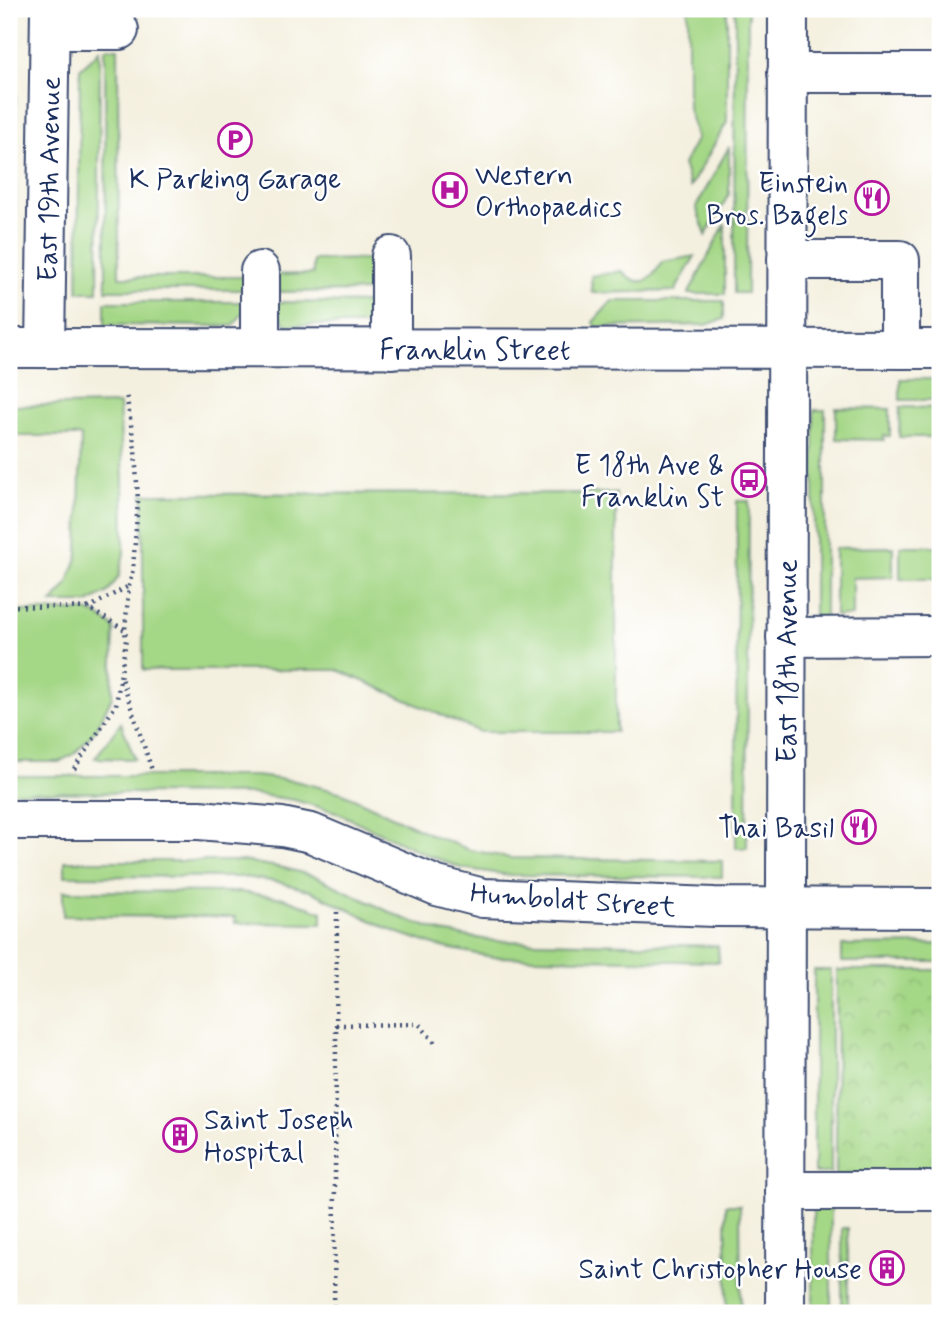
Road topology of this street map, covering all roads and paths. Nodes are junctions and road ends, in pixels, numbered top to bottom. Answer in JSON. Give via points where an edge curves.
{"nodes":[{"id":1,"x":788,"y":9,"type":"edge"},
{"id":2,"x":50,"y":20,"type":"edge"},
{"id":3,"x":119,"y":30,"type":"dead end"},
{"id":4,"x":787,"y":73,"type":"junction"},
{"id":5,"x":940,"y":73,"type":"edge"},
{"id":6,"x":391,"y":256,"type":"dead end"},
{"id":7,"x":787,"y":260,"type":"junction"},
{"id":8,"x":260,"y":271,"type":"dead end"},
{"id":9,"x":27,"y":348,"type":"edge"},
{"id":10,"x":260,"y":348,"type":"junction"},
{"id":11,"x":391,"y":349,"type":"junction"},
{"id":12,"x":787,"y":349,"type":"junction"},
{"id":13,"x":900,"y":349,"type":"junction"},
{"id":14,"x":940,"y":349,"type":"edge"},
{"id":15,"x":126,"y":393,"type":"dead end"},
{"id":16,"x":129,"y":586,"type":"junction"},
{"id":17,"x":9,"y":606,"type":"edge"},
{"id":18,"x":88,"y":608,"type":"junction"},
{"id":19,"x":125,"y":630,"type":"junction"},
{"id":20,"x":940,"y":636,"type":"edge"},
{"id":21,"x":786,"y":637,"type":"junction"},
{"id":22,"x":121,"y":676,"type":"junction"},
{"id":23,"x":74,"y":769,"type":"dead end"},
{"id":24,"x":152,"y":770,"type":"dead end"},
{"id":25,"x":9,"y":820,"type":"edge"},
{"id":26,"x":786,"y":907,"type":"junction"},
{"id":27,"x":940,"y":908,"type":"edge"},
{"id":28,"x":337,"y":910,"type":"dead end"},
{"id":29,"x":336,"y":1025,"type":"junction"},
{"id":30,"x":436,"y":1044,"type":"dead end"},
{"id":31,"x":785,"y":1191,"type":"junction"},
{"id":32,"x":940,"y":1191,"type":"edge"},
{"id":33,"x":78,"y":1309,"type":"dead end"},
{"id":34,"x":203,"y":1312,"type":"edge"},
{"id":35,"x":334,"y":1313,"type":"edge"},
{"id":36,"x":785,"y":1313,"type":"edge"}],
"edges":[{"from":1,"to":4,"type":"street","name":"East 18th Avenue"},
{"from":2,"to":3,"type":"street"},
{"from":2,"to":9,"type":"street","name":"East 19th Avenue"},
{"from":4,"to":5,"type":"street"},
{"from":4,"to":7,"type":"street","name":"East 18th Avenue"},
{"from":6,"to":11,"type":"street"},
{"from":7,"to":12,"type":"street","name":"East 18th Avenue"},
{"from":7,"to":13,"type":"street","via":[[900,260]]},
{"from":8,"to":10,"type":"street"},
{"from":9,"to":10,"type":"street","name":"Franklin Street"},
{"from":10,"to":11,"type":"street","name":"Franklin Street"},
{"from":11,"to":12,"type":"street","name":"Franklin Street"},
{"from":12,"to":13,"type":"street","name":"Franklin Street"},
{"from":12,"to":21,"type":"street","name":"East 18th Avenue"},
{"from":13,"to":14,"type":"street","name":"Franklin Street"},
{"from":15,"to":16,"type":"path","via":[[138,501]]},
{"from":16,"to":18,"type":"path"},
{"from":16,"to":19,"type":"path"},
{"from":17,"to":18,"type":"path"},
{"from":18,"to":19,"type":"path"},
{"from":19,"to":22,"type":"path"},
{"from":20,"to":21,"type":"street"},
{"from":21,"to":26,"type":"street","name":"East 18th Avenue"},
{"from":22,"to":23,"type":"path","via":[[116,705]]},
{"from":22,"to":24,"type":"path"},
{"from":25,"to":26,"type":"street","name":"Humboldt Street","via":[[199,820],[282,827],[312,833],[437,886],[483,898]]},
{"from":26,"to":27,"type":"street","name":"Humboldt Street"},
{"from":26,"to":31,"type":"street","name":"East 18th Avenue"},
{"from":28,"to":29,"type":"path"},
{"from":29,"to":30,"type":"path","via":[[419,1024]]},
{"from":29,"to":35,"type":"path"},
{"from":31,"to":32,"type":"street"},
{"from":31,"to":36,"type":"street","name":"East 18th Avenue"},
{"from":33,"to":34,"type":"path"},
{"from":34,"to":35,"type":"path"}]}
